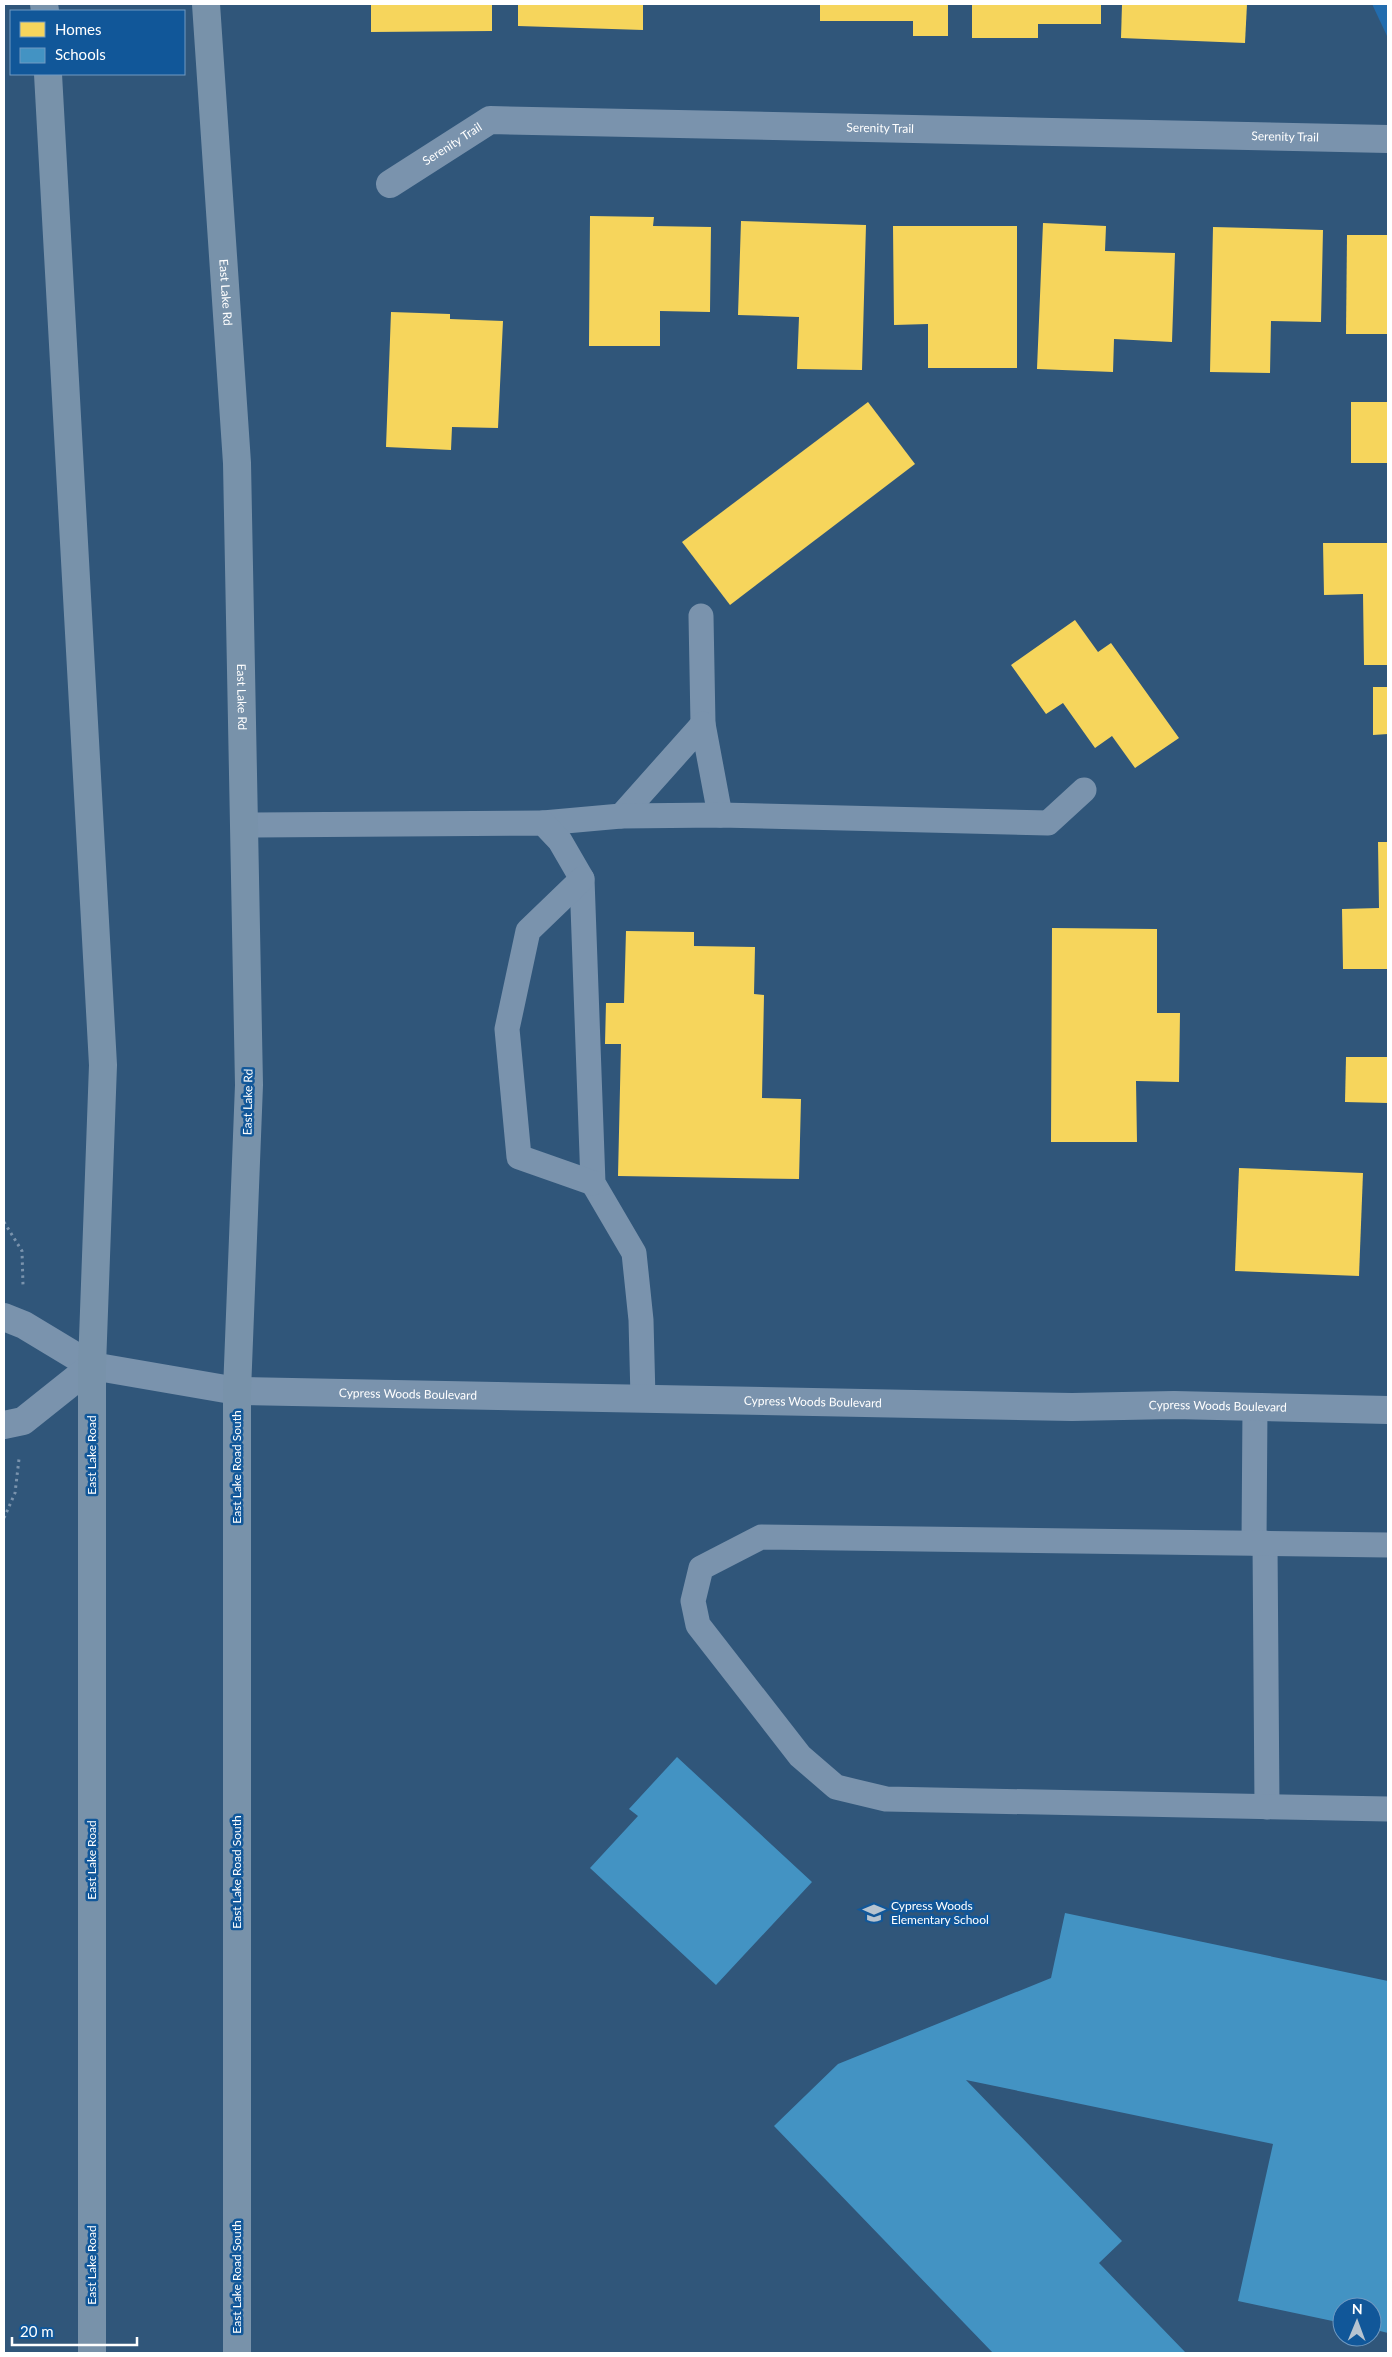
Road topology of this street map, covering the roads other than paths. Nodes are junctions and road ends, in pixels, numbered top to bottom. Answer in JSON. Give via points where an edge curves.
{"nodes":[{"id":1,"x":206,"y":4,"type":"edge"},
{"id":2,"x":48,"y":75,"type":"edge"},
{"id":3,"x":1388,"y":139,"type":"edge"},
{"id":4,"x":390,"y":184,"type":"dead end"},
{"id":5,"x":701,"y":616,"type":"dead end"},
{"id":6,"x":703,"y":724,"type":"junction"},
{"id":7,"x":1084,"y":790,"type":"dead end"},
{"id":8,"x":720,"y":814,"type":"junction"},
{"id":9,"x":621,"y":816,"type":"junction"},
{"id":10,"x":543,"y":823,"type":"junction"},
{"id":11,"x":244,"y":825,"type":"junction"},
{"id":12,"x":582,"y":879,"type":"junction"},
{"id":13,"x":593,"y":1184,"type":"junction"},
{"id":14,"x":14,"y":1321,"type":"edge"},
{"id":15,"x":92,"y":1366,"type":"junction"},
{"id":16,"x":237,"y":1390,"type":"junction"},
{"id":17,"x":643,"y":1398,"type":"junction"},
{"id":18,"x":1255,"y":1407,"type":"junction"},
{"id":19,"x":1388,"y":1410,"type":"edge"},
{"id":20,"x":13,"y":1423,"type":"edge"},
{"id":21,"x":1260,"y":1543,"type":"junction"},
{"id":22,"x":1388,"y":1545,"type":"edge"},
{"id":23,"x":1267,"y":1807,"type":"junction"},
{"id":24,"x":1388,"y":1809,"type":"edge"},
{"id":25,"x":92,"y":2353,"type":"edge"},
{"id":26,"x":237,"y":2353,"type":"edge"}],
"edges":[{"from":1,"to":11,"type":"main road","name":"East Lake Rd","via":[[237,463]]},
{"from":2,"to":15,"type":"main road","via":[[103,1065]]},
{"from":3,"to":4,"type":"street","name":"Serenity Trail","via":[[490,120]]},
{"from":5,"to":6,"type":"lane"},
{"from":6,"to":8,"type":"lane"},
{"from":6,"to":9,"type":"lane"},
{"from":7,"to":8,"type":"lane","via":[[1048,823]]},
{"from":8,"to":9,"type":"lane"},
{"from":9,"to":10,"type":"lane"},
{"from":10,"to":11,"type":"lane"},
{"from":10,"to":12,"type":"lane","via":[[560,841]]},
{"from":11,"to":16,"type":"main road","name":"East Lake Rd","via":[[249,1085]]},
{"from":12,"to":13,"type":"lane"},
{"from":12,"to":13,"type":"lane","via":[[528,931],[507,1029],[519,1157]]},
{"from":13,"to":17,"type":"lane","via":[[634,1253],[641,1320]]},
{"from":14,"to":15,"type":"street"},
{"from":15,"to":16,"type":"street","name":"Cypress Woods Boulevard"},
{"from":15,"to":20,"type":"street"},
{"from":15,"to":25,"type":"main road","name":"East Lake Road"},
{"from":16,"to":17,"type":"street","name":"Cypress Woods Boulevard"},
{"from":16,"to":26,"type":"main road","name":"East Lake Road South"},
{"from":17,"to":18,"type":"street","name":"Cypress Woods Boulevard","via":[[1062,1407]]},
{"from":18,"to":19,"type":"street","name":"Cypress Woods Boulevard"},
{"from":18,"to":21,"type":"lane"},
{"from":21,"to":22,"type":"lane"},
{"from":21,"to":23,"type":"lane"},
{"from":21,"to":23,"type":"lane","via":[[761,1537],[701,1568],[693,1601],[698,1625],[800,1756],[836,1787],[886,1799]]},
{"from":23,"to":24,"type":"lane"}]}
